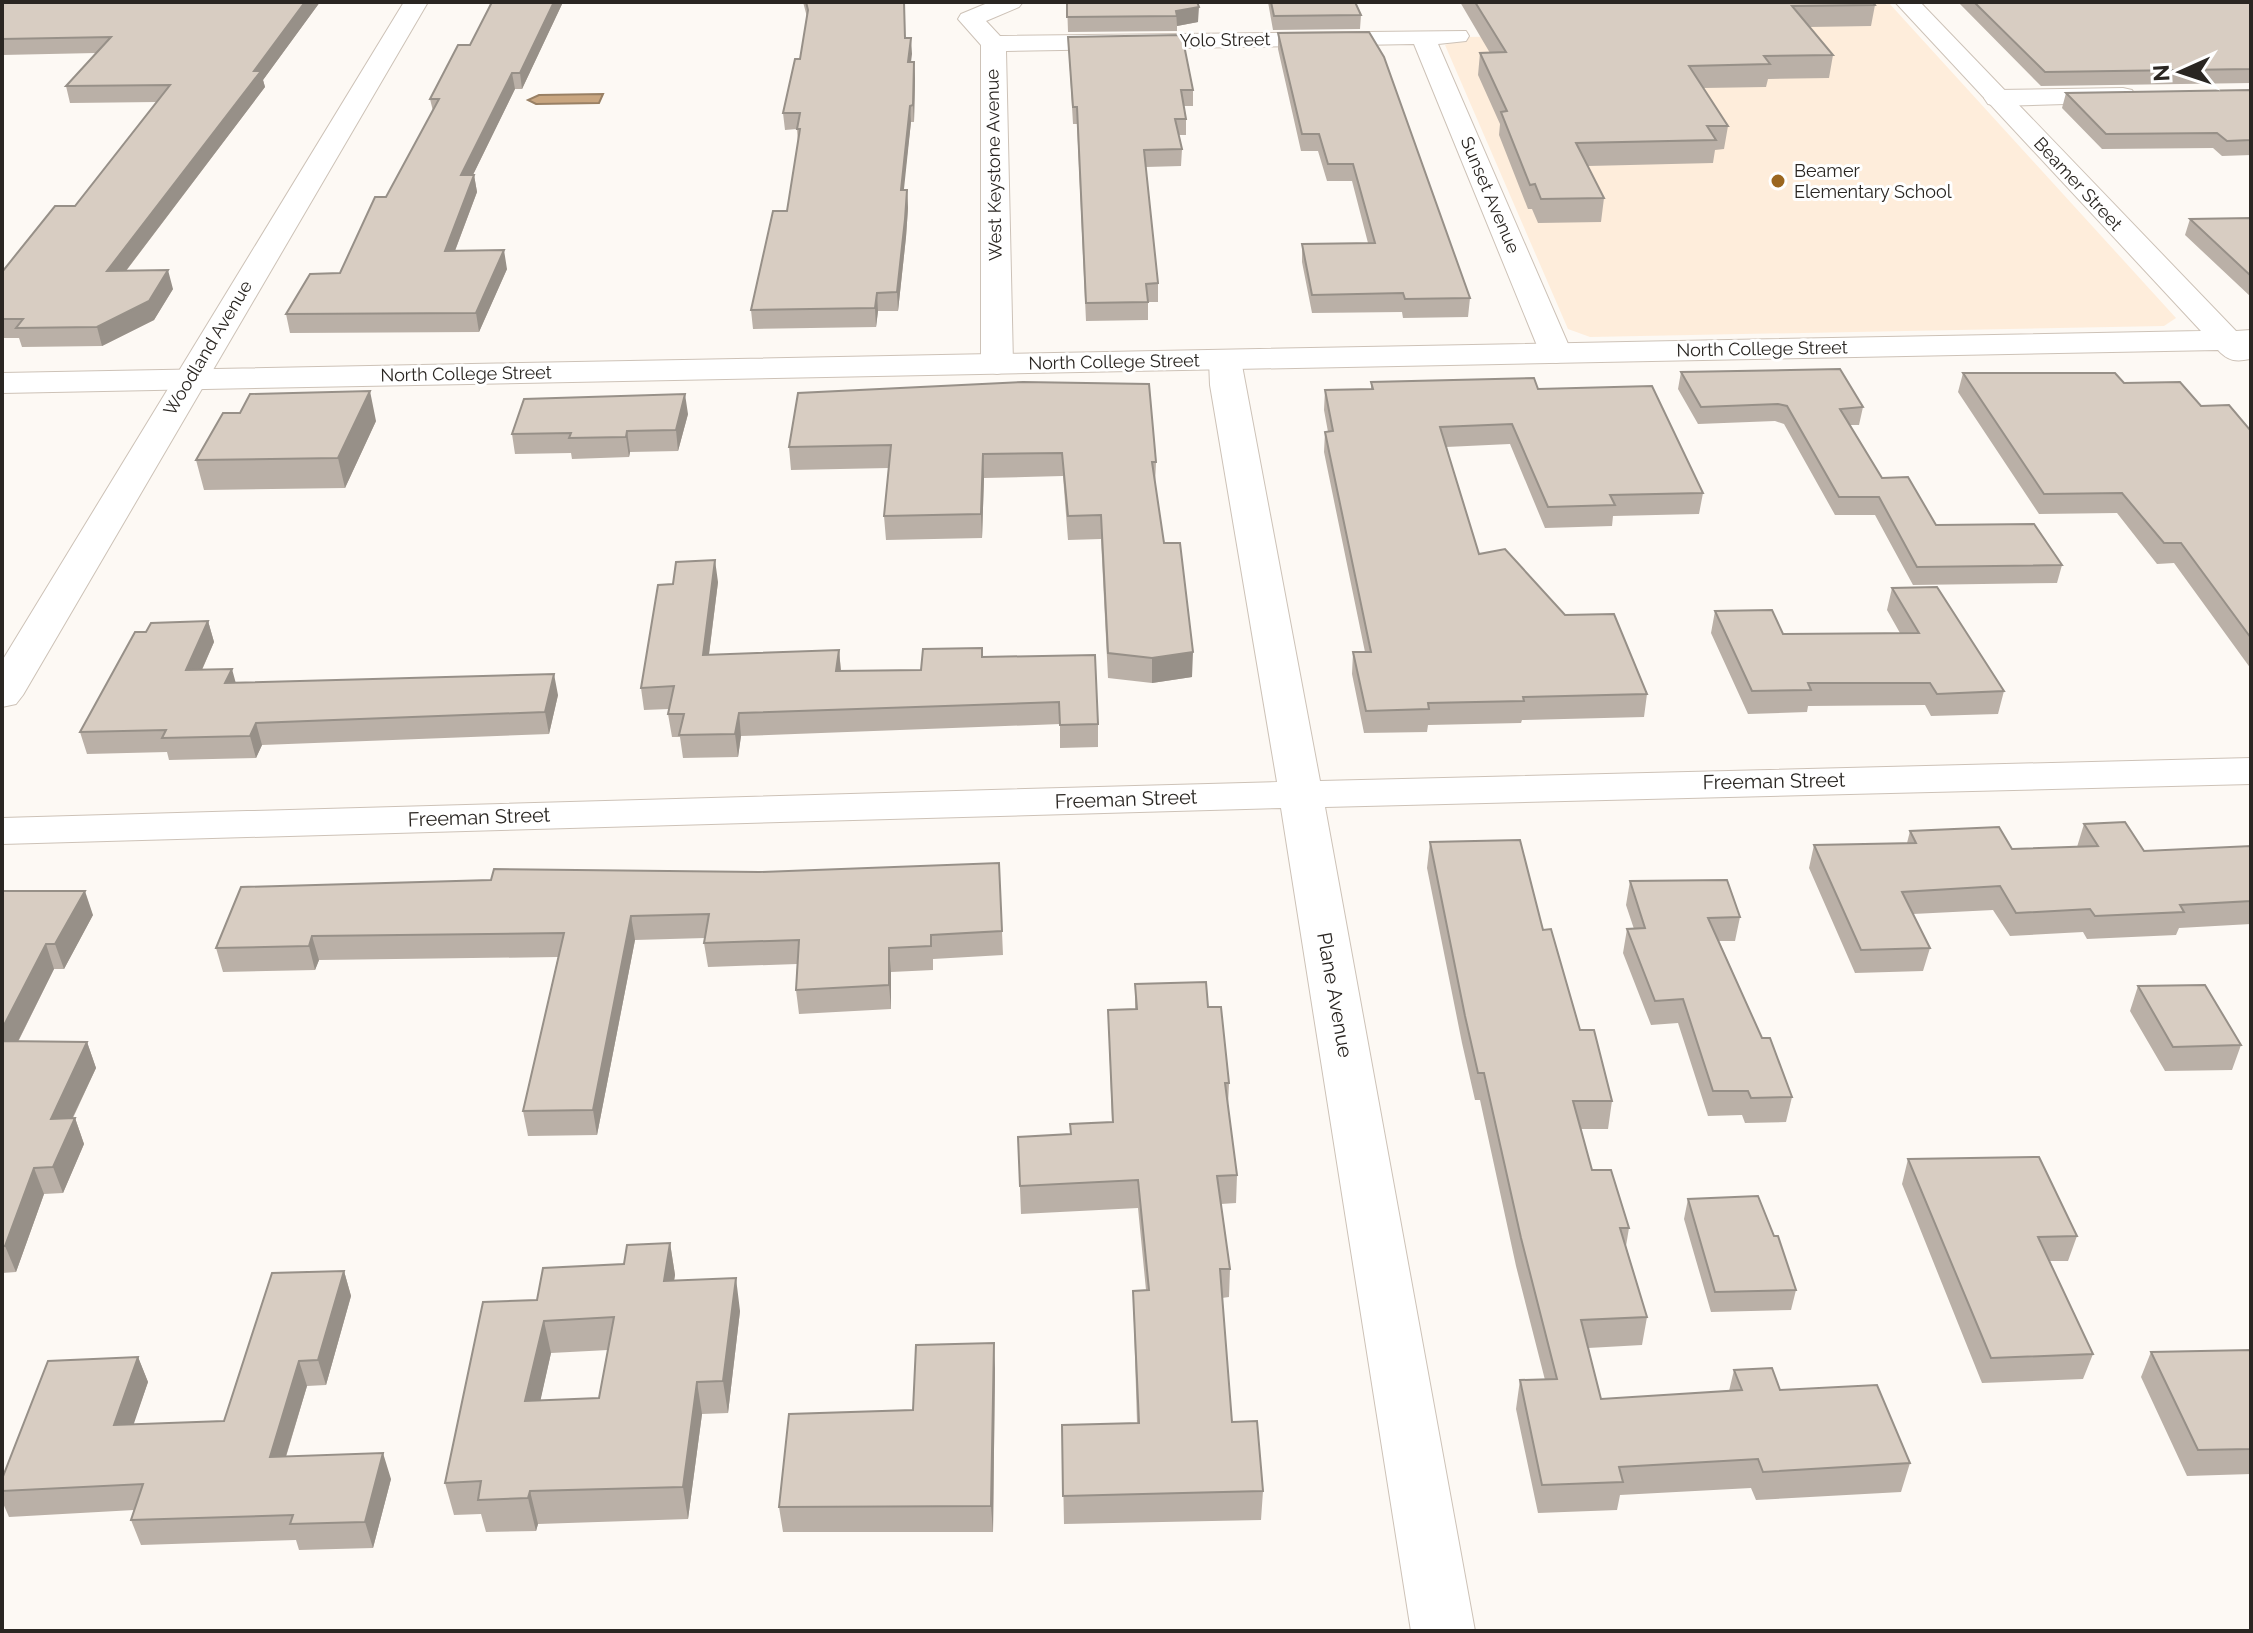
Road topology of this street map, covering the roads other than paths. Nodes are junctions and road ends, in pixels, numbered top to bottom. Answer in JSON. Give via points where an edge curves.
{"nodes":[{"id":1,"x":416,"y":2,"type":"edge"},
{"id":2,"x":1011,"y":2,"type":"edge"},
{"id":3,"x":1907,"y":2,"type":"edge"},
{"id":4,"x":960,"y":11,"type":"edge"},
{"id":5,"x":1457,"y":36,"type":"dead end"},
{"id":6,"x":1423,"y":37,"type":"junction"},
{"id":7,"x":993,"y":44,"type":"junction"},
{"id":8,"x":2144,"y":95,"type":"edge"},
{"id":9,"x":1997,"y":98,"type":"junction"},
{"id":10,"x":2239,"y":340,"type":"edge"},
{"id":11,"x":1556,"y":353,"type":"junction"},
{"id":12,"x":1225,"y":360,"type":"junction"},
{"id":13,"x":997,"y":364,"type":"junction"},
{"id":14,"x":2251,"y":364,"type":"edge"},
{"id":15,"x":190,"y":379,"type":"junction"},
{"id":16,"x":2,"y":383,"type":"edge"},
{"id":17,"x":2,"y":695,"type":"edge"},
{"id":18,"x":2251,"y":771,"type":"edge"},
{"id":19,"x":1301,"y":794,"type":"junction"},
{"id":20,"x":2,"y":831,"type":"edge"},
{"id":21,"x":1443,"y":1631,"type":"edge"}],
"edges":[{"from":1,"to":15,"type":"street","name":"Woodland Avenue"},
{"from":2,"to":4,"type":"street","name":"West Keystone Avenue"},
{"from":3,"to":9,"type":"street","name":"Beamer Street"},
{"from":4,"to":7,"type":"street","name":"West Keystone Avenue"},
{"from":5,"to":6,"type":"street","name":"Yolo Street"},
{"from":6,"to":7,"type":"street","name":"Yolo Street"},
{"from":6,"to":11,"type":"street","name":"Sunset Avenue"},
{"from":7,"to":13,"type":"street","name":"West Keystone Avenue"},
{"from":8,"to":9,"type":"street"},
{"from":9,"to":10,"type":"street","name":"Beamer Street"},
{"from":10,"to":11,"type":"street","name":"North College Street"},
{"from":10,"to":14,"type":"street","name":"Beamer Street"},
{"from":11,"to":12,"type":"street","name":"North College Street"},
{"from":12,"to":13,"type":"street","name":"North College Street"},
{"from":12,"to":19,"type":"street","name":"Plane Avenue"},
{"from":13,"to":15,"type":"street","name":"North College Street"},
{"from":15,"to":16,"type":"street","name":"North College Street"},
{"from":15,"to":17,"type":"street","name":"Woodland Avenue"},
{"from":18,"to":19,"type":"street","name":"Freeman Street"},
{"from":19,"to":20,"type":"street","name":"Freeman Street"},
{"from":19,"to":21,"type":"street","name":"Plane Avenue"}]}
